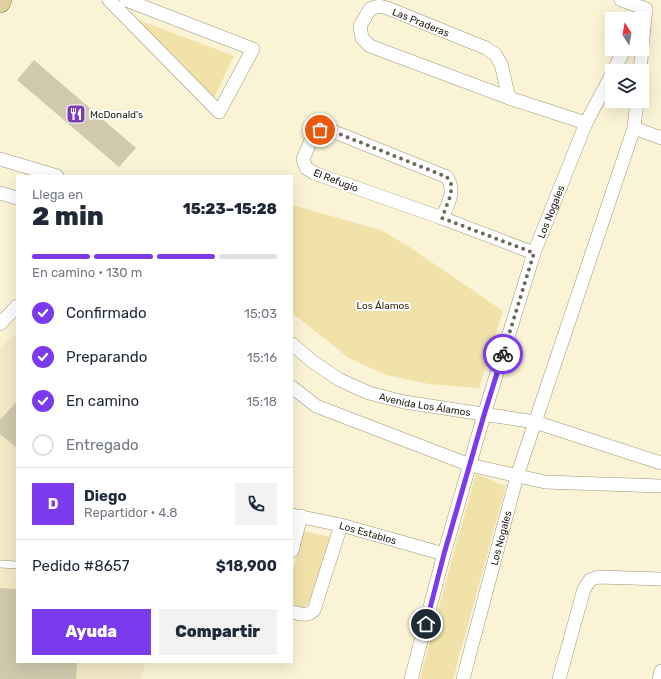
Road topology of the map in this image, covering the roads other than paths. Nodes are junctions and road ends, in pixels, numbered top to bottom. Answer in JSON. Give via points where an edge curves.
{"nodes":[{"id":1,"x":109,"y":0,"type":"edge"},
{"id":2,"x":126,"y":0,"type":"edge"},
{"id":3,"x":621,"y":0,"type":"edge"},
{"id":4,"x":645,"y":9,"type":"edge"},
{"id":5,"x":605,"y":87,"type":"edge"},
{"id":6,"x":509,"y":98,"type":"junction"},
{"id":7,"x":636,"y":108,"type":"edge"},
{"id":8,"x":586,"y":123,"type":"junction"},
{"id":9,"x":634,"y":128,"type":"junction"},
{"id":10,"x":661,"y":138,"type":"edge"},
{"id":11,"x":0,"y":159,"type":"edge"},
{"id":12,"x":54,"y":175,"type":"edge"},
{"id":13,"x":0,"y":193,"type":"edge"},
{"id":14,"x":16,"y":198,"type":"edge"},
{"id":15,"x":442,"y":218,"type":"junction"},
{"id":16,"x":534,"y":253,"type":"junction"},
{"id":17,"x":16,"y":307,"type":"edge"},
{"id":18,"x":0,"y":324,"type":"edge"},
{"id":19,"x":293,"y":345,"type":"edge"},
{"id":20,"x":293,"y":388,"type":"edge"},
{"id":21,"x":484,"y":415,"type":"junction"},
{"id":22,"x":535,"y":422,"type":"junction"},
{"id":23,"x":661,"y":463,"type":"edge"},
{"id":24,"x":470,"y":465,"type":"junction"},
{"id":25,"x":516,"y":476,"type":"junction"},
{"id":26,"x":661,"y":486,"type":"edge"},
{"id":27,"x":296,"y":516,"type":"edge"},
{"id":28,"x":341,"y":524,"type":"junction"},
{"id":29,"x":293,"y":542,"type":"edge"},
{"id":30,"x":444,"y":554,"type":"junction"},
{"id":31,"x":0,"y":564,"type":"edge"},
{"id":32,"x":16,"y":565,"type":"edge"},
{"id":33,"x":661,"y":579,"type":"edge"},
{"id":34,"x":293,"y":612,"type":"edge"},
{"id":35,"x":661,"y":671,"type":"edge"},
{"id":36,"x":411,"y":679,"type":"edge"},
{"id":37,"x":463,"y":679,"type":"edge"},
{"id":38,"x":559,"y":679,"type":"edge"},
{"id":39,"x":659,"y":679,"type":"edge"}],
"edges":[{"from":1,"to":2,"type":"street","via":[[219,112],[253,49]]},
{"from":3,"to":4,"type":"street"},
{"from":5,"to":8,"type":"street","name":"Los Nogales"},
{"from":6,"to":6,"type":"street","name":"Las Praderas","via":[[370,46],[362,38],[360,26],[370,9],[379,6],[486,48],[501,64]]},
{"from":6,"to":8,"type":"street","name":"Las Praderas"},
{"from":7,"to":9,"type":"street","name":"Los Nogales"},
{"from":8,"to":16,"type":"street","name":"Los Nogales"},
{"from":9,"to":10,"type":"street"},
{"from":9,"to":22,"type":"street","name":"Los Nogales"},
{"from":11,"to":12,"type":"street"},
{"from":13,"to":14,"type":"street"},
{"from":15,"to":15,"type":"street","name":"El Refugio","via":[[310,171],[306,168],[304,159],[312,138],[320,130],[332,131],[447,177],[451,184],[451,194]]},
{"from":15,"to":16,"type":"street","name":"El Refugio"},
{"from":16,"to":21,"type":"street","name":"Los Nogales"},
{"from":17,"to":18,"type":"street"},
{"from":19,"to":21,"type":"street","name":"Avenida Los Álamos","via":[[340,380],[369,392],[404,402]]},
{"from":20,"to":24,"type":"street","via":[[316,406]]},
{"from":21,"to":22,"type":"street","name":"Avenida Los Álamos"},
{"from":21,"to":24,"type":"street","name":"Los Nogales"},
{"from":22,"to":23,"type":"street","name":"Avenida Los Álamos"},
{"from":22,"to":25,"type":"street","name":"Los Nogales"},
{"from":24,"to":25,"type":"street"},
{"from":24,"to":30,"type":"street","name":"Los Nogales"},
{"from":25,"to":26,"type":"street","via":[[545,482]]},
{"from":25,"to":37,"type":"street","name":"Los Nogales"},
{"from":27,"to":28,"type":"street","name":"Los Establos"},
{"from":27,"to":29,"type":"street"},
{"from":28,"to":30,"type":"street","name":"Los Establos"},
{"from":28,"to":34,"type":"street","via":[[314,610],[305,615]]},
{"from":30,"to":36,"type":"street","name":"Los Nogales"},
{"from":31,"to":32,"type":"lane"},
{"from":33,"to":38,"type":"street","via":[[598,577],[590,580],[584,589]]},
{"from":35,"to":39,"type":"street"}]}
